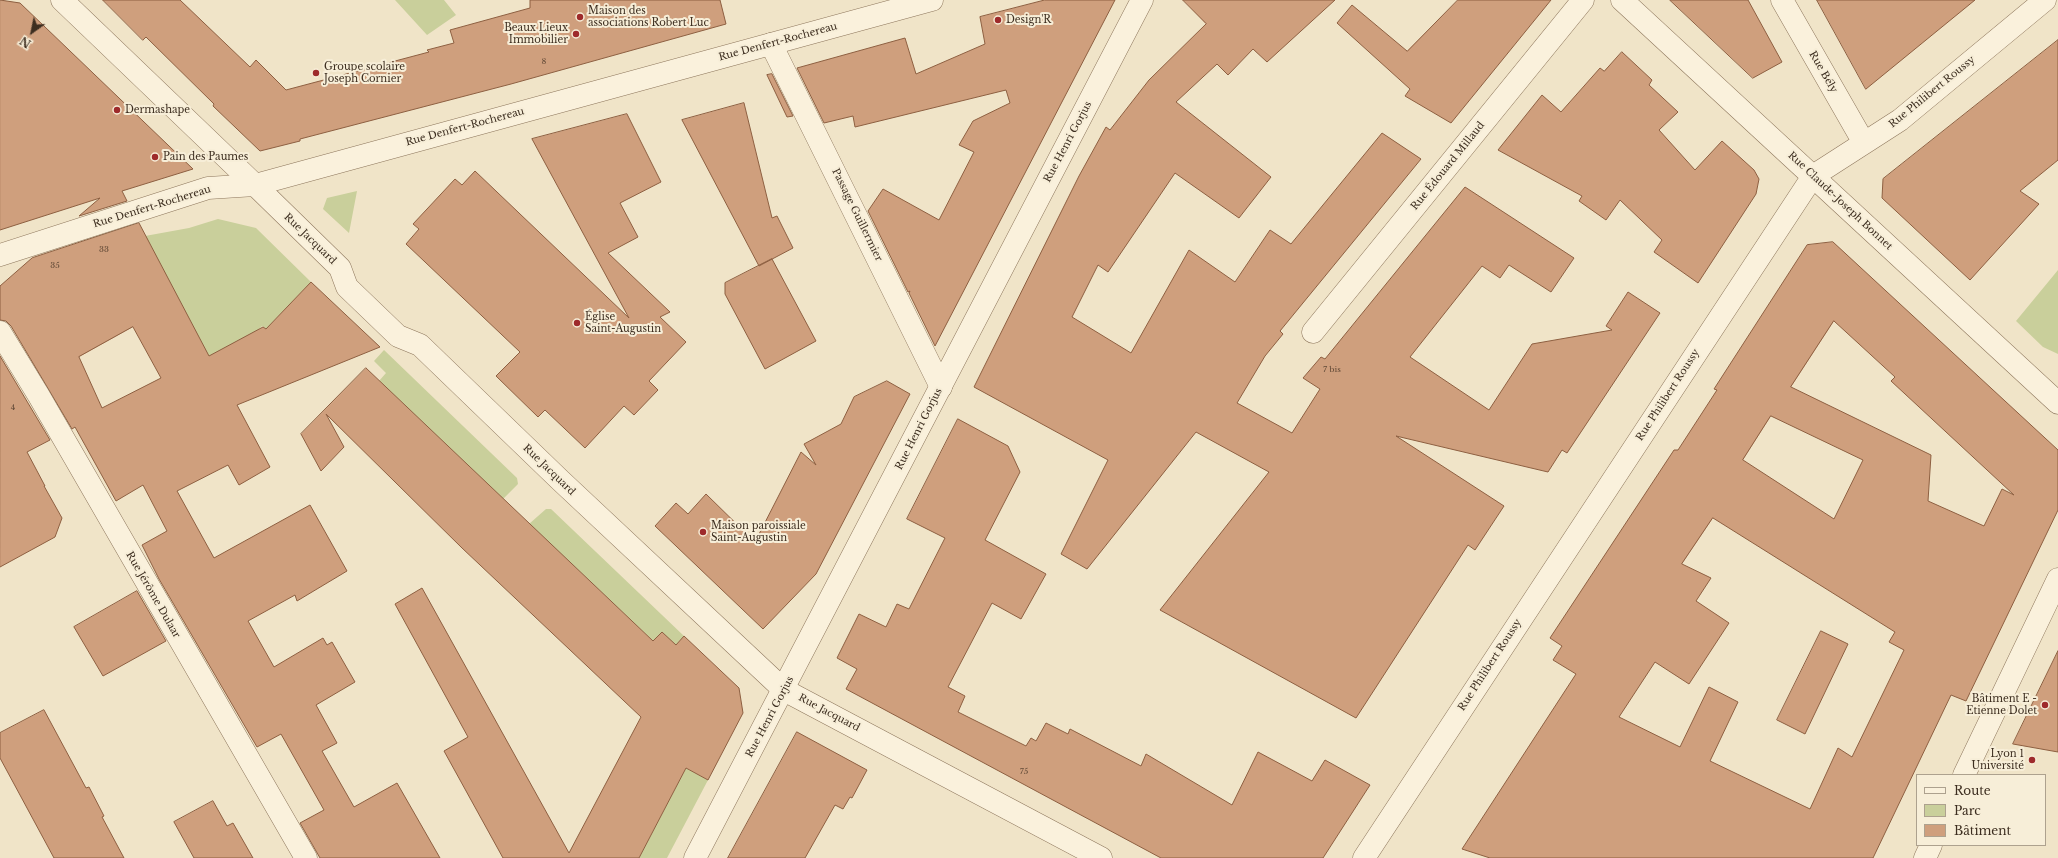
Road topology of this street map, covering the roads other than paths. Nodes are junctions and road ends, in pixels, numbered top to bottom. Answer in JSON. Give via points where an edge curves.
{"nodes":[{"id":1,"x":62,"y":0,"type":"edge"},
{"id":2,"x":929,"y":0,"type":"edge"},
{"id":3,"x":1142,"y":0,"type":"edge"},
{"id":4,"x":1583,"y":0,"type":"edge"},
{"id":5,"x":1622,"y":0,"type":"edge"},
{"id":6,"x":1782,"y":0,"type":"edge"},
{"id":7,"x":2045,"y":0,"type":"edge"},
{"id":8,"x":771,"y":44,"type":"junction"},
{"id":9,"x":1864,"y":143,"type":"junction"},
{"id":10,"x":1813,"y":176,"type":"junction"},
{"id":11,"x":254,"y":185,"type":"junction"},
{"id":12,"x":0,"y":255,"type":"edge"},
{"id":13,"x":0,"y":332,"type":"edge"},
{"id":14,"x":1313,"y":332,"type":"dead end"},
{"id":15,"x":942,"y":386,"type":"junction"},
{"id":16,"x":2058,"y":403,"type":"edge"},
{"id":17,"x":2058,"y":579,"type":"edge"},
{"id":18,"x":784,"y":690,"type":"junction"},
{"id":19,"x":1964,"y":774,"type":"edge"},
{"id":20,"x":1930,"y":846,"type":"edge"},
{"id":21,"x":306,"y":858,"type":"edge"},
{"id":22,"x":696,"y":858,"type":"edge"},
{"id":23,"x":1101,"y":858,"type":"edge"},
{"id":24,"x":1364,"y":858,"type":"edge"},
{"id":25,"x":1924,"y":858,"type":"edge"}],
"edges":[{"from":1,"to":11,"type":"street","name":"Rue Jacquard"},
{"from":2,"to":8,"type":"street","name":"Rue Denfert-Rochereau"},
{"from":3,"to":15,"type":"street","name":"Rue Henri Gorjus"},
{"from":4,"to":14,"type":"street","name":"Rue Édouard Millaud"},
{"from":5,"to":10,"type":"street","name":"Rue Claude-Joseph Bonnet"},
{"from":6,"to":9,"type":"street","name":"Rue Bély"},
{"from":7,"to":9,"type":"street","name":"Rue Philibert Roussy","via":[[1900,120]]},
{"from":8,"to":11,"type":"street","name":"Rue Denfert-Rochereau"},
{"from":8,"to":15,"type":"street","name":"Passage Guillermier"},
{"from":9,"to":10,"type":"street","name":"Rue Philibert Roussy"},
{"from":10,"to":16,"type":"street","name":"Rue Claude-Joseph Bonnet"},
{"from":10,"to":24,"type":"street","name":"Rue Philibert Roussy"},
{"from":11,"to":12,"type":"street","name":"Rue Denfert-Rochereau","via":[[208,188]]},
{"from":11,"to":18,"type":"street","name":"Rue Jacquard","via":[[340,268],[347,287],[398,336],[420,345],[555,476]]},
{"from":13,"to":21,"type":"street","name":"Rue Jérôme Dulaar"},
{"from":15,"to":18,"type":"street","name":"Rue Henri Gorjus"},
{"from":17,"to":19,"type":"street"},
{"from":18,"to":22,"type":"street","name":"Rue Henri Gorjus"},
{"from":18,"to":23,"type":"street","name":"Rue Jacquard"},
{"from":20,"to":25,"type":"street"}]}
